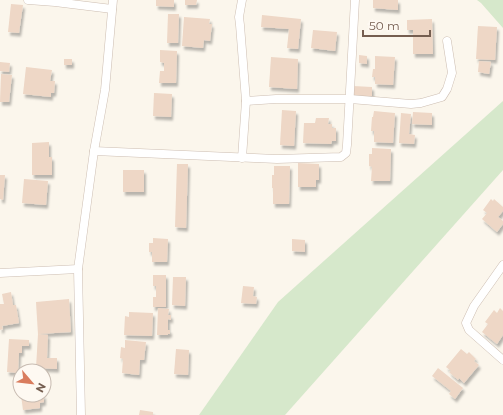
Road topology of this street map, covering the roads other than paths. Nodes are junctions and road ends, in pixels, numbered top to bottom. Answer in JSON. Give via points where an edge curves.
{"nodes":[{"id":1,"x":28,"y":0,"type":"edge"},
{"id":2,"x":113,"y":0,"type":"edge"},
{"id":3,"x":242,"y":0,"type":"edge"},
{"id":4,"x":355,"y":0,"type":"edge"},
{"id":5,"x":112,"y":9,"type":"junction"},
{"id":6,"x":447,"y":41,"type":"dead end"},
{"id":7,"x":350,"y":99,"type":"junction"},
{"id":8,"x":246,"y":101,"type":"junction"},
{"id":9,"x":94,"y":151,"type":"junction"},
{"id":10,"x":242,"y":158,"type":"junction"},
{"id":11,"x":503,"y":265,"type":"edge"},
{"id":12,"x":78,"y":269,"type":"junction"},
{"id":13,"x":0,"y":273,"type":"edge"},
{"id":14,"x":503,"y":360,"type":"edge"},
{"id":15,"x":81,"y":415,"type":"edge"}],
"edges":[{"from":1,"to":5,"type":"street"},
{"from":2,"to":5,"type":"street"},
{"from":3,"to":8,"type":"street","via":[[239,17]]},
{"from":4,"to":7,"type":"street"},
{"from":5,"to":9,"type":"street","via":[[105,90]]},
{"from":6,"to":7,"type":"street","via":[[452,73],[448,89],[442,97],[411,104]]},
{"from":7,"to":8,"type":"street"},
{"from":7,"to":10,"type":"street","via":[[346,153],[341,157]]},
{"from":8,"to":10,"type":"street"},
{"from":9,"to":10,"type":"street"},
{"from":9,"to":12,"type":"street"},
{"from":11,"to":14,"type":"street","via":[[474,306],[466,323],[469,330]]},
{"from":12,"to":13,"type":"street"},
{"from":12,"to":15,"type":"street"}]}
